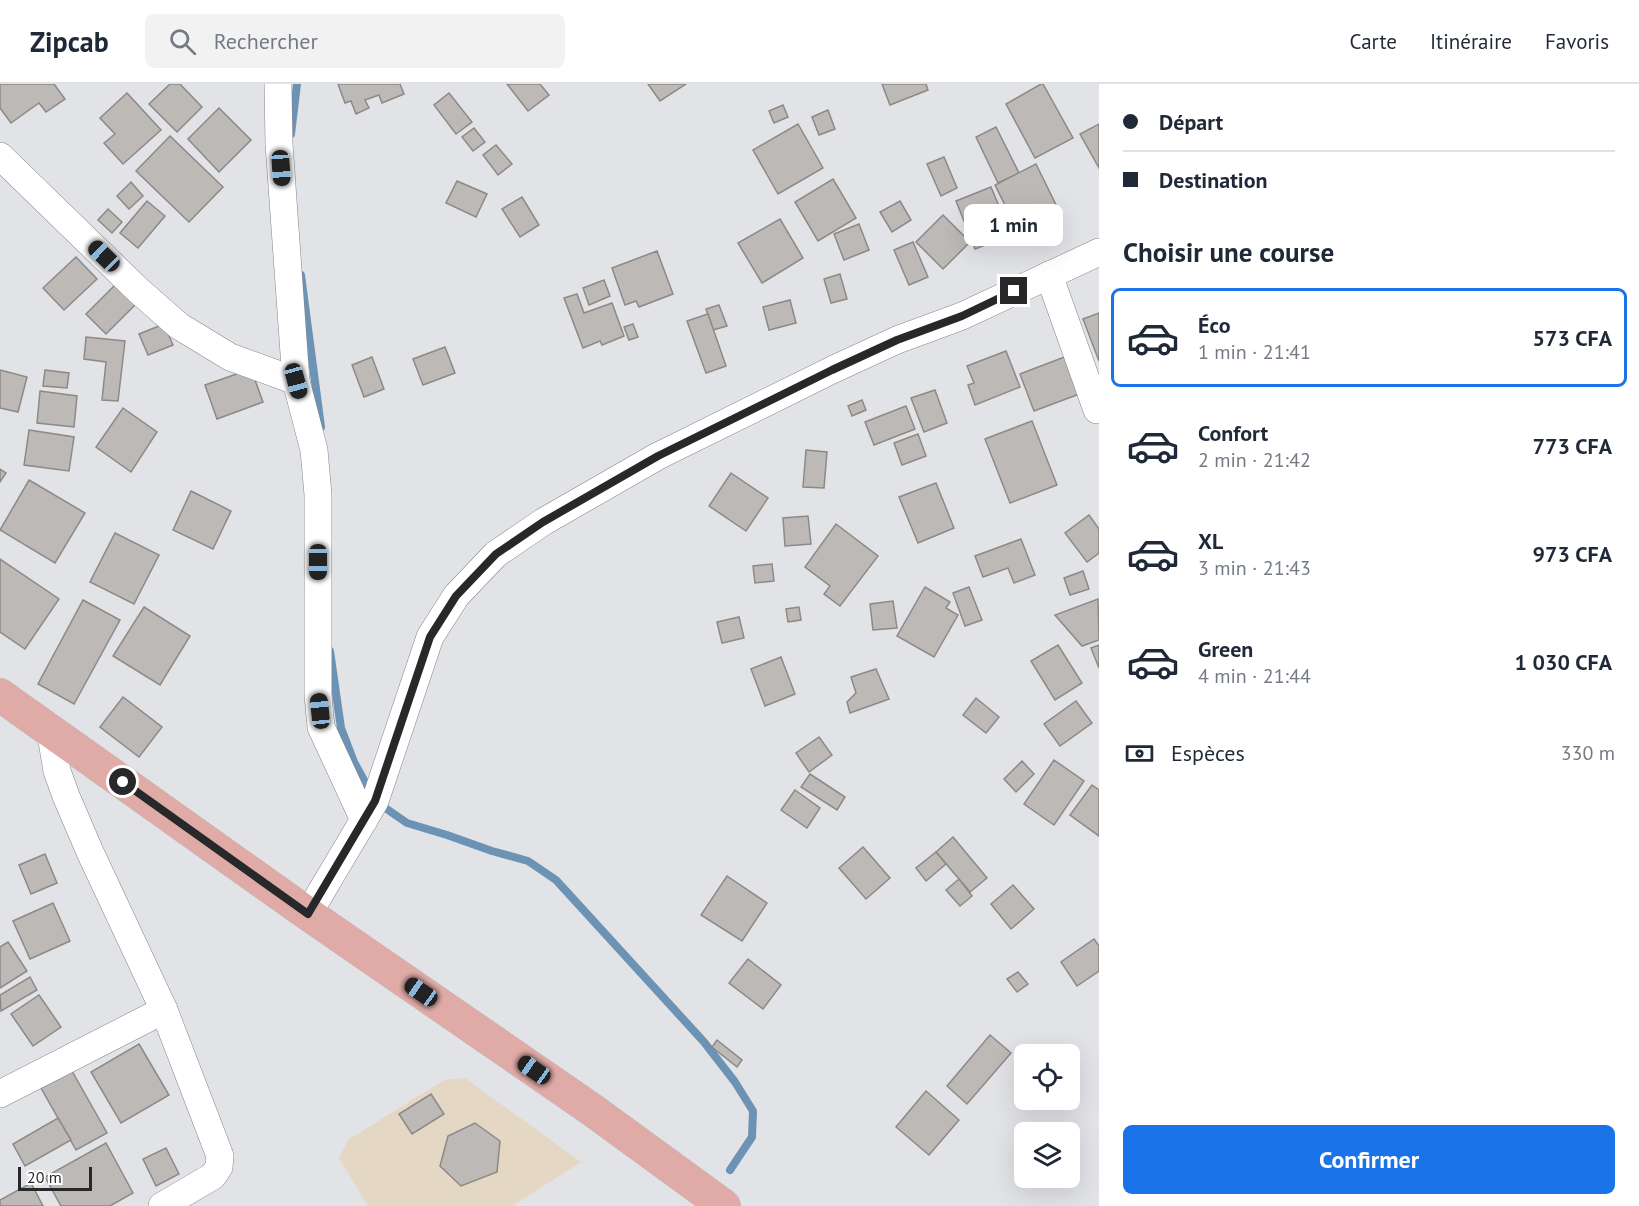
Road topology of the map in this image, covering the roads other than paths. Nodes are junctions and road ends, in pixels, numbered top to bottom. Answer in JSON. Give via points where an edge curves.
{"nodes":[{"id":1,"x":278,"y":84,"type":"edge"},
{"id":2,"x":0,"y":156,"type":"edge"},
{"id":3,"x":1099,"y":252,"type":"edge"},
{"id":4,"x":1049,"y":275,"type":"junction"},
{"id":5,"x":296,"y":381,"type":"junction"},
{"id":6,"x":1097,"y":411,"type":"dead end"},
{"id":7,"x":0,"y":695,"type":"edge"},
{"id":8,"x":50,"y":729,"type":"junction"},
{"id":9,"x":364,"y":820,"type":"junction"},
{"id":10,"x":308,"y":914,"type":"junction"},
{"id":11,"x":164,"y":1010,"type":"junction"},
{"id":12,"x":0,"y":1094,"type":"edge"},
{"id":13,"x":162,"y":1206,"type":"edge"},
{"id":14,"x":724,"y":1206,"type":"edge"}],
"edges":[{"from":1,"to":5,"type":"street"},
{"from":2,"to":5,"type":"street","via":[[179,326],[230,357]]},
{"from":3,"to":4,"type":"street"},
{"from":4,"to":6,"type":"street"},
{"from":4,"to":9,"type":"street","via":[[832,370],[658,456],[543,522],[496,554],[456,596],[430,637],[375,801]]},
{"from":5,"to":9,"type":"street","via":[[314,450],[318,495],[321,727]]},
{"from":7,"to":8,"type":"main road"},
{"from":8,"to":10,"type":"main road"},
{"from":8,"to":11,"type":"street","via":[[66,796]]},
{"from":9,"to":10,"type":"street"},
{"from":10,"to":14,"type":"main road"},
{"from":11,"to":12,"type":"street"},
{"from":11,"to":13,"type":"street","via":[[220,1156],[213,1176]]}]}
